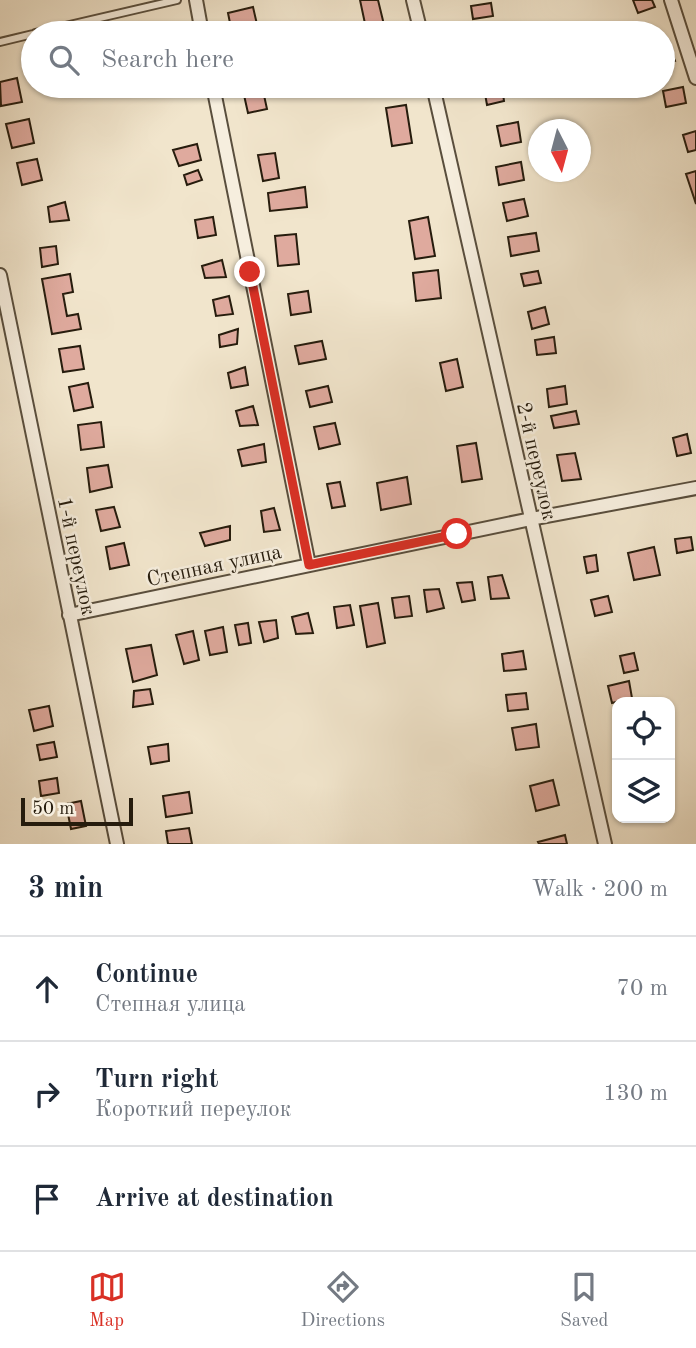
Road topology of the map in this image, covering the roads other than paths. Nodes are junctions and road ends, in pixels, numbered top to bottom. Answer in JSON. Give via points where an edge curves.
{"nodes":[{"id":1,"x":177,"y":0,"type":"edge"},
{"id":2,"x":195,"y":0,"type":"edge"},
{"id":3,"x":414,"y":0,"type":"edge"},
{"id":4,"x":671,"y":0,"type":"edge"},
{"id":5,"x":89,"y":21,"type":"edge"},
{"id":6,"x":199,"y":21,"type":"edge"},
{"id":7,"x":418,"y":21,"type":"edge"},
{"id":8,"x":21,"y":37,"type":"edge"},
{"id":9,"x":0,"y":41,"type":"edge"},
{"id":10,"x":696,"y":78,"type":"edge"},
{"id":11,"x":215,"y":98,"type":"edge"},
{"id":12,"x":436,"y":98,"type":"edge"},
{"id":13,"x":0,"y":275,"type":"edge"},
{"id":14,"x":696,"y":488,"type":"edge"},
{"id":15,"x":531,"y":519,"type":"junction"},
{"id":16,"x":309,"y":565,"type":"junction"},
{"id":17,"x":69,"y":615,"type":"junction"},
{"id":18,"x":117,"y":844,"type":"edge"},
{"id":19,"x":605,"y":844,"type":"edge"}],
"edges":[{"from":1,"to":5,"type":"lane"},
{"from":2,"to":6,"type":"street"},
{"from":3,"to":7,"type":"street"},
{"from":4,"to":10,"type":"street"},
{"from":8,"to":9,"type":"lane"},
{"from":11,"to":16,"type":"street"},
{"from":12,"to":15,"type":"street","name":"2-й переулок"},
{"from":13,"to":17,"type":"street","name":"1-й переулок"},
{"from":14,"to":15,"type":"street","name":"Степная улица"},
{"from":15,"to":16,"type":"street","name":"Степная улица"},
{"from":15,"to":19,"type":"street","name":"2-й переулок"},
{"from":16,"to":17,"type":"street","name":"Степная улица"},
{"from":17,"to":18,"type":"street","name":"1-й переулок"}]}
